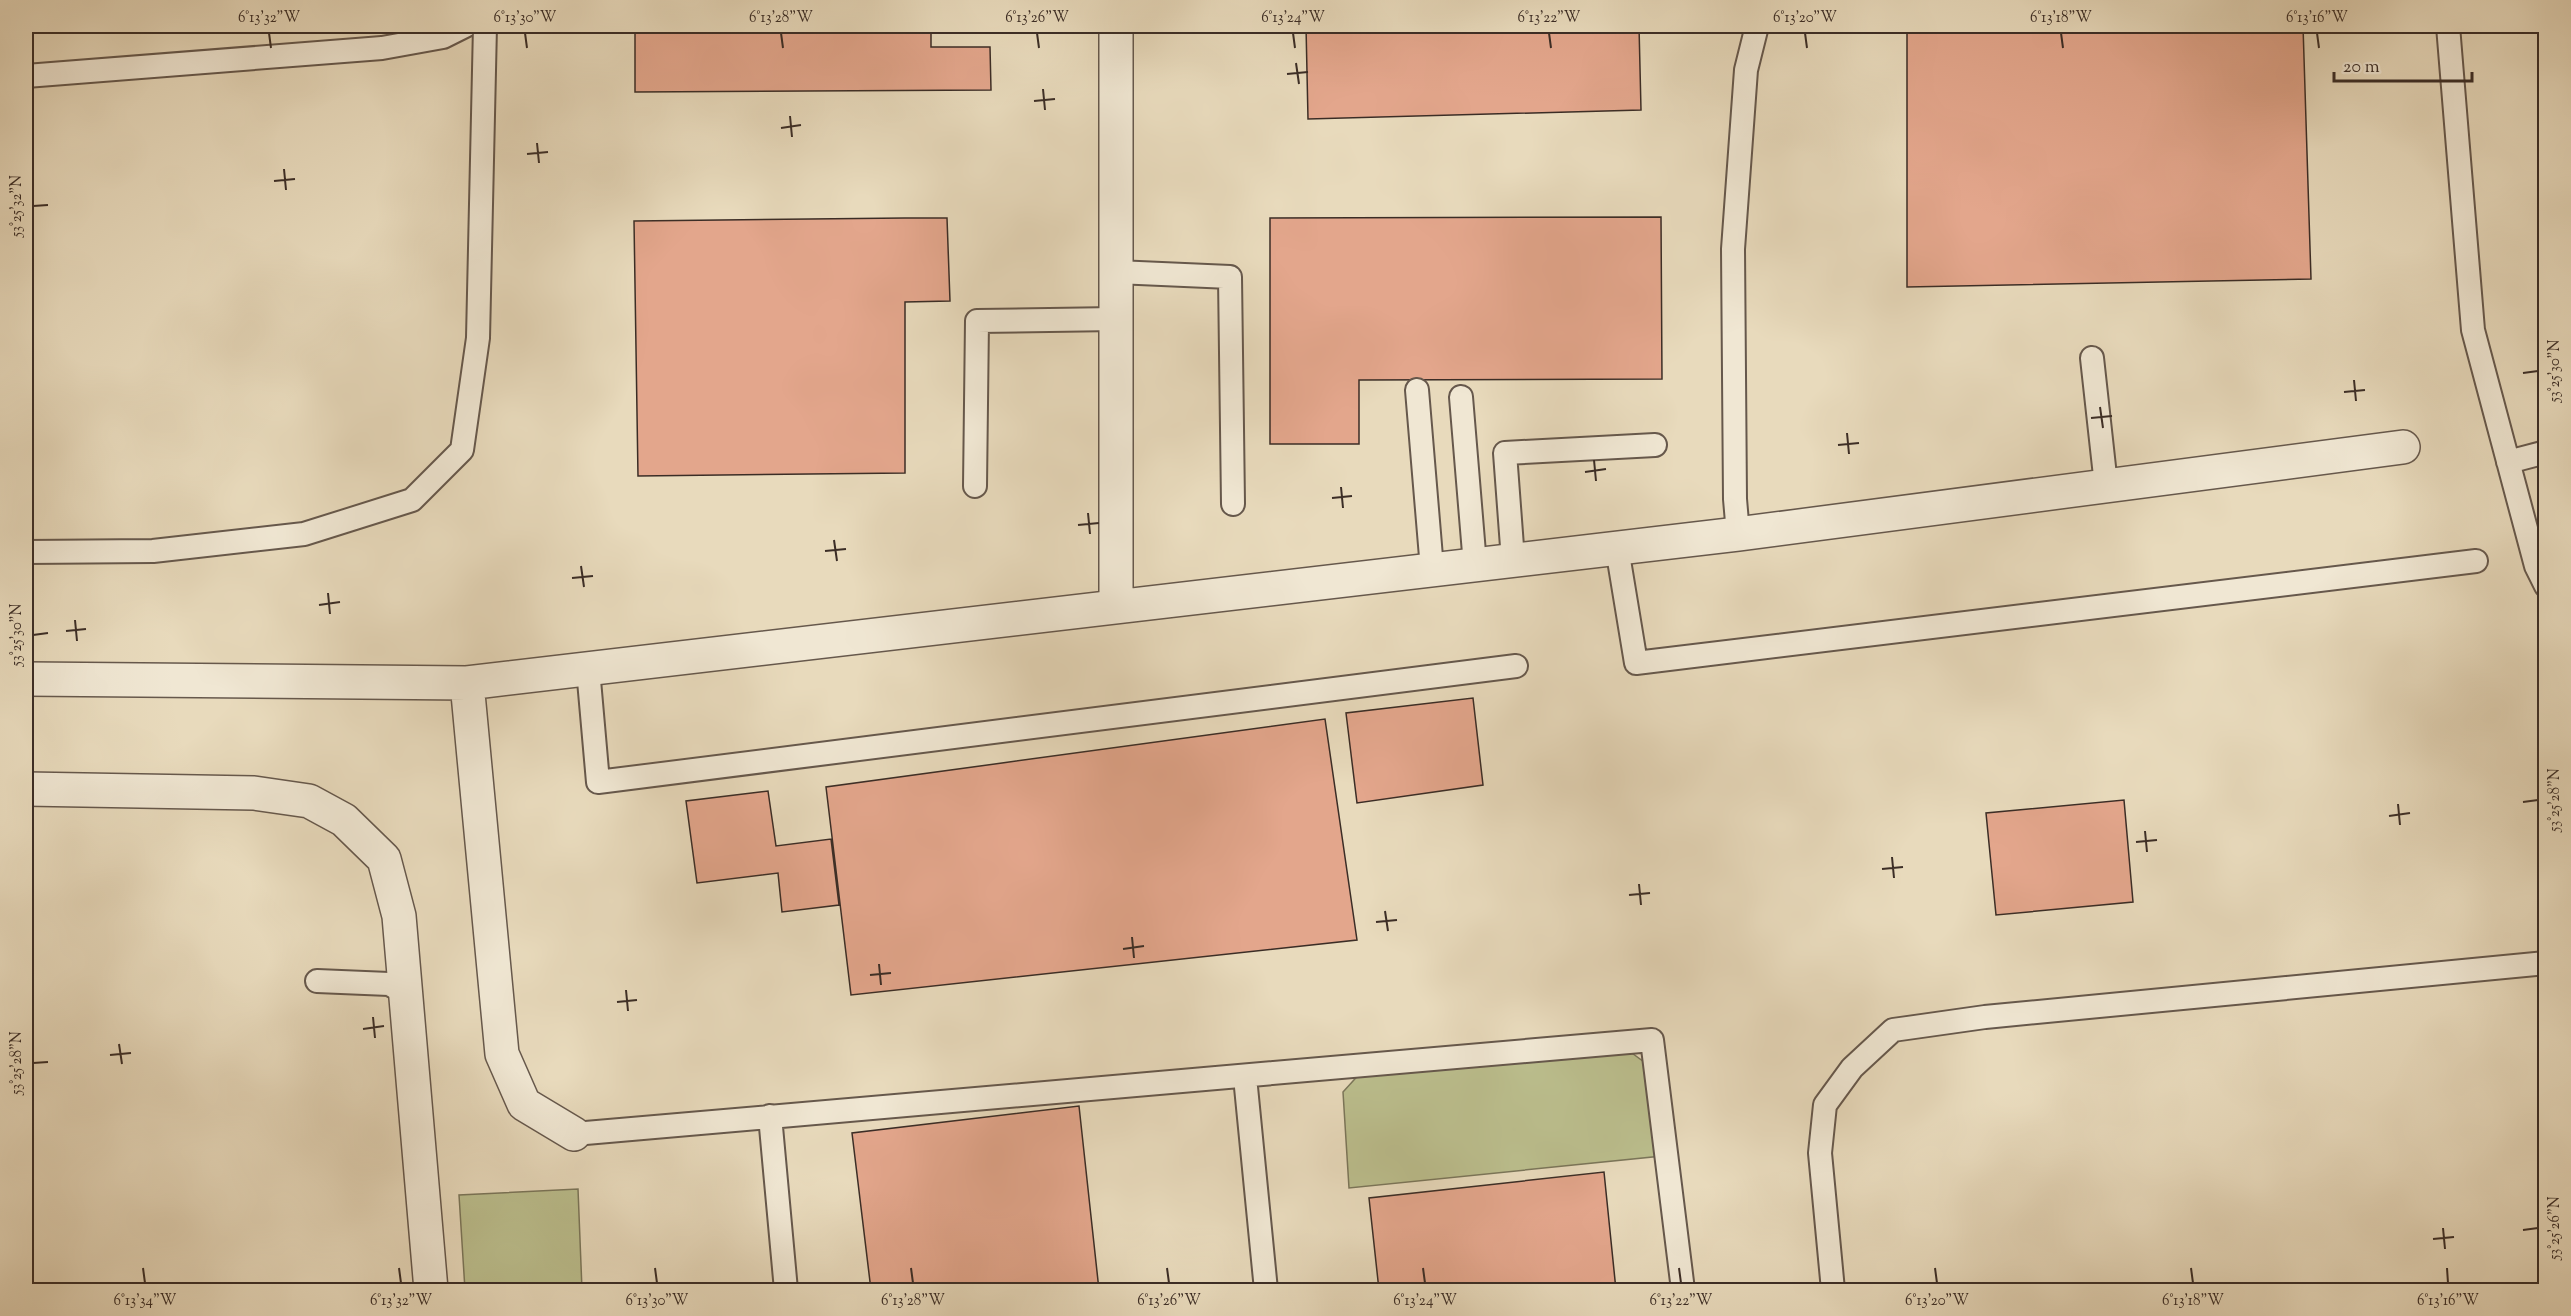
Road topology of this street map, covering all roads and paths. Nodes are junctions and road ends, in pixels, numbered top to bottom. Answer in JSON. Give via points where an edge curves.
{"nodes":[{"id":1,"x":465,"y":26,"type":"edge"},
{"id":2,"x":485,"y":26,"type":"edge"},
{"id":3,"x":1116,"y":26,"type":"edge"},
{"id":4,"x":1757,"y":26,"type":"edge"},
{"id":5,"x":2448,"y":26,"type":"edge"},
{"id":6,"x":26,"y":76,"type":"edge"},
{"id":7,"x":1116,"y":272,"type":"junction"},
{"id":8,"x":1116,"y":319,"type":"junction"},
{"id":9,"x":2092,"y":358,"type":"dead end"},
{"id":10,"x":1417,"y":390,"type":"dead end"},
{"id":11,"x":1461,"y":397,"type":"dead end"},
{"id":12,"x":1655,"y":445,"type":"dead end"},
{"id":13,"x":2403,"y":447,"type":"dead end"},
{"id":14,"x":2546,"y":452,"type":"edge"},
{"id":15,"x":2508,"y":462,"type":"junction"},
{"id":16,"x":2106,"y":485,"type":"junction"},
{"id":17,"x":975,"y":486,"type":"dead end"},
{"id":18,"x":1233,"y":504,"type":"dead end"},
{"id":19,"x":1738,"y":534,"type":"junction"},
{"id":20,"x":1617,"y":548,"type":"junction"},
{"id":21,"x":26,"y":552,"type":"edge"},
{"id":22,"x":1513,"y":560,"type":"junction"},
{"id":23,"x":2476,"y":561,"type":"dead end"},
{"id":24,"x":1475,"y":565,"type":"junction"},
{"id":25,"x":1432,"y":569,"type":"junction"},
{"id":26,"x":2546,"y":586,"type":"edge"},
{"id":27,"x":1116,"y":606,"type":"junction"},
{"id":28,"x":1516,"y":666,"type":"dead end"},
{"id":29,"x":588,"y":669,"type":"junction"},
{"id":30,"x":26,"y":679,"type":"edge"},
{"id":31,"x":467,"y":683,"type":"junction"},
{"id":32,"x":26,"y":789,"type":"edge"},
{"id":33,"x":2546,"y":963,"type":"edge"},
{"id":34,"x":317,"y":981,"type":"dead end"},
{"id":35,"x":405,"y":993,"type":"junction"},
{"id":36,"x":1245,"y":1077,"type":"junction"},
{"id":37,"x":770,"y":1116,"type":"junction"},
{"id":38,"x":574,"y":1134,"type":"joint"},
{"id":39,"x":431,"y":1290,"type":"edge"},
{"id":40,"x":786,"y":1290,"type":"edge"},
{"id":41,"x":1266,"y":1290,"type":"edge"},
{"id":42,"x":1683,"y":1290,"type":"edge"},
{"id":43,"x":1833,"y":1290,"type":"edge"}],
"edges":[{"from":1,"to":6,"type":"lane","via":[[443,37],[382,48]]},
{"from":2,"to":21,"type":"lane","via":[[478,338],[462,450],[412,500],[304,534],[153,551]]},
{"from":3,"to":7,"type":"street"},
{"from":4,"to":19,"type":"lane","via":[[1746,70],[1733,249]]},
{"from":5,"to":15,"type":"lane","via":[[2473,330]]},
{"from":7,"to":8,"type":"street"},
{"from":7,"to":18,"type":"lane","via":[[1230,278]]},
{"from":8,"to":17,"type":"lane","via":[[977,321]]},
{"from":8,"to":27,"type":"street"},
{"from":9,"to":16,"type":"lane"},
{"from":10,"to":25,"type":"lane"},
{"from":11,"to":24,"type":"lane"},
{"from":12,"to":22,"type":"lane","via":[[1505,453]]},
{"from":13,"to":16,"type":"street"},
{"from":14,"to":15,"type":"lane"},
{"from":15,"to":26,"type":"lane","via":[[2536,566]]},
{"from":16,"to":19,"type":"street"},
{"from":19,"to":20,"type":"street"},
{"from":20,"to":22,"type":"street"},
{"from":20,"to":23,"type":"lane","via":[[1636,663]]},
{"from":22,"to":24,"type":"street"},
{"from":24,"to":25,"type":"street"},
{"from":25,"to":27,"type":"street"},
{"from":27,"to":29,"type":"street"},
{"from":28,"to":29,"type":"lane","via":[[597,782]]},
{"from":29,"to":31,"type":"street"},
{"from":30,"to":31,"type":"street"},
{"from":31,"to":38,"type":"street","via":[[502,1054],[524,1104]]},
{"from":32,"to":35,"type":"street","via":[[254,793],[309,801],[344,819],[384,859],[399,916]]},
{"from":33,"to":43,"type":"lane","via":[[1985,1017],[1893,1030],[1852,1068],[1825,1105],[1820,1153]]},
{"from":34,"to":35,"type":"lane","via":[[389,984]]},
{"from":35,"to":39,"type":"street"},
{"from":36,"to":37,"type":"lane"},
{"from":36,"to":41,"type":"lane"},
{"from":36,"to":42,"type":"lane","via":[[1652,1040]]},
{"from":37,"to":38,"type":"lane"},
{"from":37,"to":40,"type":"lane"}]}
